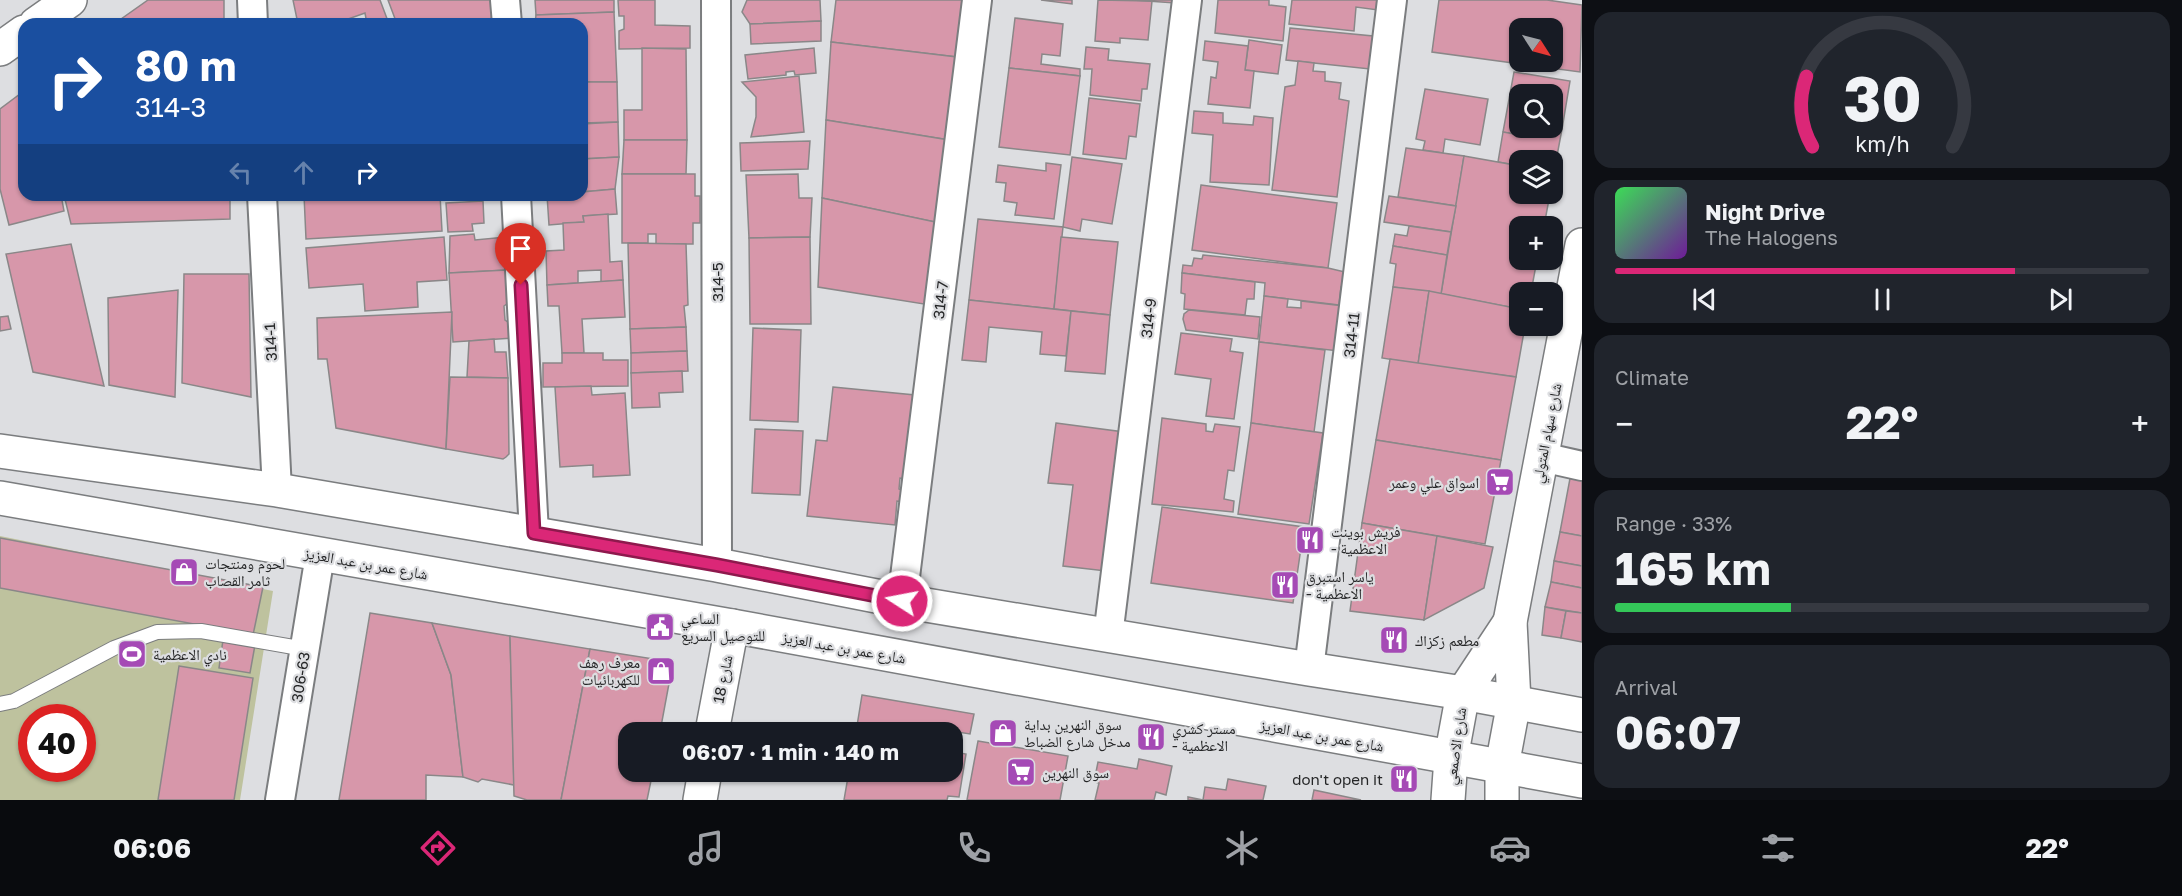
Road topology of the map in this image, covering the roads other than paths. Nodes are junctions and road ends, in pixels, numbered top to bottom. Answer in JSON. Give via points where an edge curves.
{"nodes":[{"id":1,"x":70,"y":0,"type":"edge"},
{"id":2,"x":252,"y":0,"type":"edge"},
{"id":3,"x":505,"y":0,"type":"edge"},
{"id":4,"x":716,"y":0,"type":"edge"},
{"id":5,"x":977,"y":0,"type":"edge"},
{"id":6,"x":1187,"y":0,"type":"edge"},
{"id":7,"x":1392,"y":0,"type":"edge"},
{"id":8,"x":44,"y":18,"type":"edge"},
{"id":9,"x":253,"y":18,"type":"edge"},
{"id":10,"x":506,"y":18,"type":"edge"},
{"id":11,"x":18,"y":36,"type":"edge"},
{"id":12,"x":0,"y":50,"type":"edge"},
{"id":13,"x":262,"y":201,"type":"edge"},
{"id":14,"x":516,"y":201,"type":"edge"},
{"id":15,"x":1582,"y":249,"type":"edge"},
{"id":16,"x":0,"y":451,"type":"edge"},
{"id":17,"x":1542,"y":457,"type":"junction"},
{"id":18,"x":1582,"y":466,"type":"edge"},
{"id":19,"x":277,"y":490,"type":"junction"},
{"id":20,"x":0,"y":498,"type":"edge"},
{"id":21,"x":534,"y":533,"type":"junction"},
{"id":22,"x":320,"y":555,"type":"junction"},
{"id":23,"x":717,"y":565,"type":"junction"},
{"id":24,"x":902,"y":601,"type":"junction"},
{"id":25,"x":1510,"y":622,"type":"junction"},
{"id":26,"x":732,"y":627,"type":"junction"},
{"id":27,"x":1108,"y":636,"type":"junction"},
{"id":28,"x":305,"y":649,"type":"junction"},
{"id":29,"x":1309,"y":669,"type":"junction"},
{"id":30,"x":1463,"y":693,"type":"junction"},
{"id":31,"x":1514,"y":702,"type":"junction"},
{"id":32,"x":0,"y":704,"type":"edge"},
{"id":33,"x":1582,"y":715,"type":"edge"},
{"id":34,"x":714,"y":722,"type":"edge"},
{"id":35,"x":1451,"y":758,"type":"junction"},
{"id":36,"x":1502,"y":766,"type":"junction"},
{"id":37,"x":1582,"y":781,"type":"edge"},
{"id":38,"x":703,"y":782,"type":"edge"},
{"id":39,"x":280,"y":800,"type":"edge"},
{"id":40,"x":700,"y":800,"type":"edge"},
{"id":41,"x":1448,"y":800,"type":"edge"},
{"id":42,"x":1502,"y":800,"type":"edge"}],
"edges":[{"from":1,"to":8,"type":"street"},
{"from":2,"to":9,"type":"street"},
{"from":3,"to":10,"type":"street"},
{"from":4,"to":23,"type":"street","name":"314-5"},
{"from":5,"to":24,"type":"street","name":"314-7"},
{"from":6,"to":27,"type":"street","name":"314-9"},
{"from":7,"to":29,"type":"street","name":"314-11"},
{"from":11,"to":12,"type":"street"},
{"from":13,"to":19,"type":"street","name":"314-1"},
{"from":14,"to":21,"type":"street"},
{"from":15,"to":17,"type":"street","name":"شارع سهام المتولي"},
{"from":16,"to":19,"type":"street"},
{"from":17,"to":18,"type":"street"},
{"from":17,"to":25,"type":"street","name":"شارع سهام المتولي"},
{"from":19,"to":21,"type":"street"},
{"from":20,"to":22,"type":"street","name":"شارع عمر بن عبد العزيز"},
{"from":21,"to":23,"type":"street"},
{"from":22,"to":26,"type":"street","name":"شارع عمر بن عبد العزيز"},
{"from":22,"to":28,"type":"street","name":"306-63"},
{"from":23,"to":24,"type":"street"},
{"from":24,"to":27,"type":"street"},
{"from":25,"to":30,"type":"street","name":"شارع سهام المتولي"},
{"from":25,"to":31,"type":"street","name":"شارع سهام المتولي"},
{"from":26,"to":34,"type":"street","name":"شارع 18"},
{"from":26,"to":35,"type":"street","name":"شارع عمر بن عبد العزيز"},
{"from":27,"to":29,"type":"street"},
{"from":28,"to":32,"type":"lane","via":[[201,632],[157,632],[114,648],[14,701]]},
{"from":28,"to":39,"type":"street","name":"306-63"},
{"from":29,"to":30,"type":"street"},
{"from":30,"to":31,"type":"street"},
{"from":30,"to":35,"type":"street","name":"شارع الاصمعي"},
{"from":31,"to":33,"type":"street"},
{"from":31,"to":36,"type":"street"},
{"from":35,"to":36,"type":"street","name":"شارع عمر بن عبد العزيز"},
{"from":35,"to":41,"type":"street","name":"شارع الاصمعي"},
{"from":36,"to":37,"type":"street","name":"شارع عمر بن عبد العزيز"},
{"from":36,"to":42,"type":"street"},
{"from":38,"to":40,"type":"street"}]}
